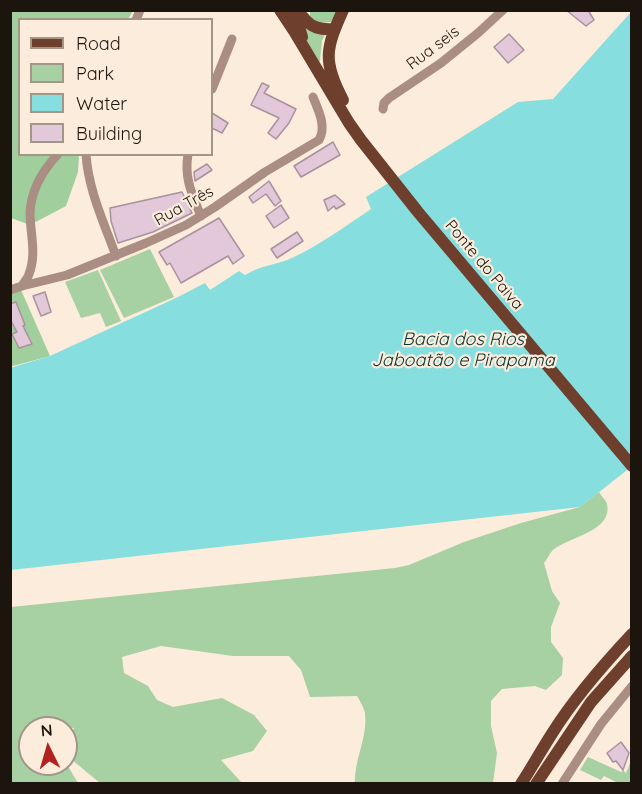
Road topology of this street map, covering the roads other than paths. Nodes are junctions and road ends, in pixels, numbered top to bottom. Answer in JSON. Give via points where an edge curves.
{"nodes":[{"id":1,"x":280,"y":10,"type":"edge"},
{"id":2,"x":285,"y":10,"type":"edge"},
{"id":3,"x":343,"y":10,"type":"edge"},
{"id":4,"x":503,"y":10,"type":"edge"},
{"id":5,"x":298,"y":17,"type":"edge"},
{"id":6,"x":334,"y":29,"type":"junction"},
{"id":7,"x":232,"y":39,"type":"dead end"},
{"id":8,"x":307,"y":52,"type":"junction"},
{"id":9,"x":213,"y":86,"type":"edge"},
{"id":10,"x":313,"y":97,"type":"dead end"},
{"id":11,"x":383,"y":109,"type":"dead end"},
{"id":12,"x":56,"y":156,"type":"edge"},
{"id":13,"x":86,"y":156,"type":"edge"},
{"id":14,"x":188,"y":156,"type":"edge"},
{"id":15,"x":384,"y":165,"type":"junction"},
{"id":16,"x":201,"y":216,"type":"junction"},
{"id":17,"x":116,"y":256,"type":"junction"},
{"id":18,"x":22,"y":286,"type":"junction"},
{"id":19,"x":10,"y":290,"type":"edge"},
{"id":20,"x":632,"y":458,"type":"edge"},
{"id":21,"x":632,"y":466,"type":"edge"},
{"id":22,"x":632,"y":634,"type":"edge"},
{"id":23,"x":632,"y":656,"type":"edge"},
{"id":24,"x":632,"y":686,"type":"edge"},
{"id":25,"x":521,"y":783,"type":"edge"},
{"id":26,"x":536,"y":783,"type":"edge"},
{"id":27,"x":561,"y":783,"type":"edge"}],
"edges":[{"from":1,"to":5,"type":"main road"},
{"from":2,"to":5,"type":"main road"},
{"from":3,"to":6,"type":"main road"},
{"from":4,"to":11,"type":"street","name":"Rua seis","via":[[441,63],[389,98]]},
{"from":5,"to":6,"type":"main road","via":[[314,27]]},
{"from":5,"to":8,"type":"main road"},
{"from":5,"to":8,"type":"main road"},
{"from":6,"to":15,"type":"main road","via":[[328,60],[334,81]]},
{"from":7,"to":9,"type":"street"},
{"from":8,"to":15,"type":"main road","via":[[349,123]]},
{"from":10,"to":16,"type":"street","name":"Rua Três","via":[[323,129],[319,140]]},
{"from":12,"to":18,"type":"street","via":[[44,170],[33,194],[33,258]]},
{"from":13,"to":17,"type":"street","via":[[94,195]]},
{"from":14,"to":16,"type":"street","via":[[186,174]]},
{"from":15,"to":20,"type":"main road","name":"Ponte do Paiva"},
{"from":15,"to":21,"type":"main road","name":"Ponte do Paiva"},
{"from":16,"to":17,"type":"street","name":"Rua Três"},
{"from":17,"to":18,"type":"street","name":"Rua Três","via":[[67,275]]},
{"from":18,"to":19,"type":"street","name":"Rua Três"},
{"from":22,"to":25,"type":"main road","via":[[573,703]]},
{"from":23,"to":26,"type":"main road","via":[[591,702]]},
{"from":24,"to":27,"type":"street"}]}
